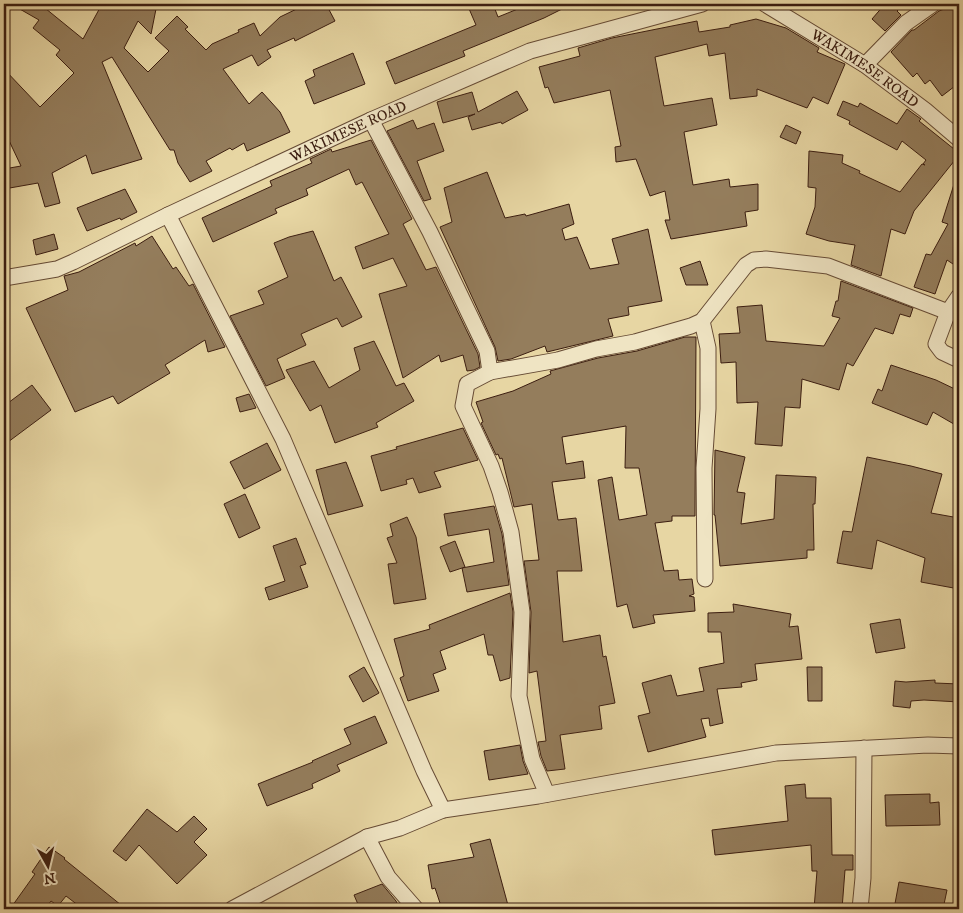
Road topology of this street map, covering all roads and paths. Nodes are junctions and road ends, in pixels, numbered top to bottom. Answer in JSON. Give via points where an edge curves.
{"nodes":[{"id":1,"x":702,"y":4,"type":"edge"},
{"id":2,"x":766,"y":4,"type":"edge"},
{"id":3,"x":933,"y":4,"type":"edge"},
{"id":4,"x":865,"y":65,"type":"junction"},
{"id":5,"x":371,"y":120,"type":"junction"},
{"id":6,"x":959,"y":139,"type":"edge"},
{"id":7,"x":168,"y":215,"type":"junction"},
{"id":8,"x":4,"y":278,"type":"edge"},
{"id":9,"x":959,"y":296,"type":"edge"},
{"id":10,"x":948,"y":312,"type":"junction"},
{"id":11,"x":702,"y":321,"type":"junction"},
{"id":12,"x":959,"y":360,"type":"edge"},
{"id":13,"x":490,"y":372,"type":"junction"},
{"id":14,"x":705,"y":579,"type":"dead end"},
{"id":15,"x":959,"y":746,"type":"edge"},
{"id":16,"x":864,"y":748,"type":"junction"},
{"id":17,"x":547,"y":794,"type":"junction"},
{"id":18,"x":443,"y":810,"type":"junction"},
{"id":19,"x":367,"y":837,"type":"junction"},
{"id":20,"x":232,"y":909,"type":"edge"},
{"id":21,"x":416,"y":909,"type":"edge"},
{"id":22,"x":860,"y":909,"type":"edge"}],
"edges":[{"from":1,"to":5,"type":"street","name":"WAKIMESE ROAD","via":[[530,51]]},
{"from":2,"to":4,"type":"street","name":"WAKIMESE ROAD"},
{"from":3,"to":4,"type":"street","via":[[906,23]]},
{"from":4,"to":6,"type":"street","name":"WAKIMESE ROAD"},
{"from":5,"to":7,"type":"street","name":"WAKIMESE ROAD"},
{"from":5,"to":13,"type":"street","via":[[487,351]]},
{"from":7,"to":8,"type":"street","name":"WAKIMESE ROAD","via":[[57,269]]},
{"from":7,"to":18,"type":"street","via":[[284,440]]},
{"from":9,"to":10,"type":"street"},
{"from":10,"to":11,"type":"street","via":[[828,266],[766,259],[746,264]]},
{"from":10,"to":12,"type":"street","via":[[936,344],[942,352]]},
{"from":11,"to":13,"type":"street","via":[[635,342]]},
{"from":11,"to":14,"type":"street","via":[[708,348]]},
{"from":13,"to":17,"type":"street","via":[[467,384],[462,406],[491,466],[511,532],[522,612],[519,696],[532,758]]},
{"from":15,"to":16,"type":"street"},
{"from":16,"to":17,"type":"street","via":[[776,753]]},
{"from":16,"to":22,"type":"street"},
{"from":17,"to":18,"type":"street"},
{"from":18,"to":19,"type":"street","via":[[400,828]]},
{"from":19,"to":20,"type":"street"},
{"from":19,"to":21,"type":"street","via":[[388,878]]}]}
